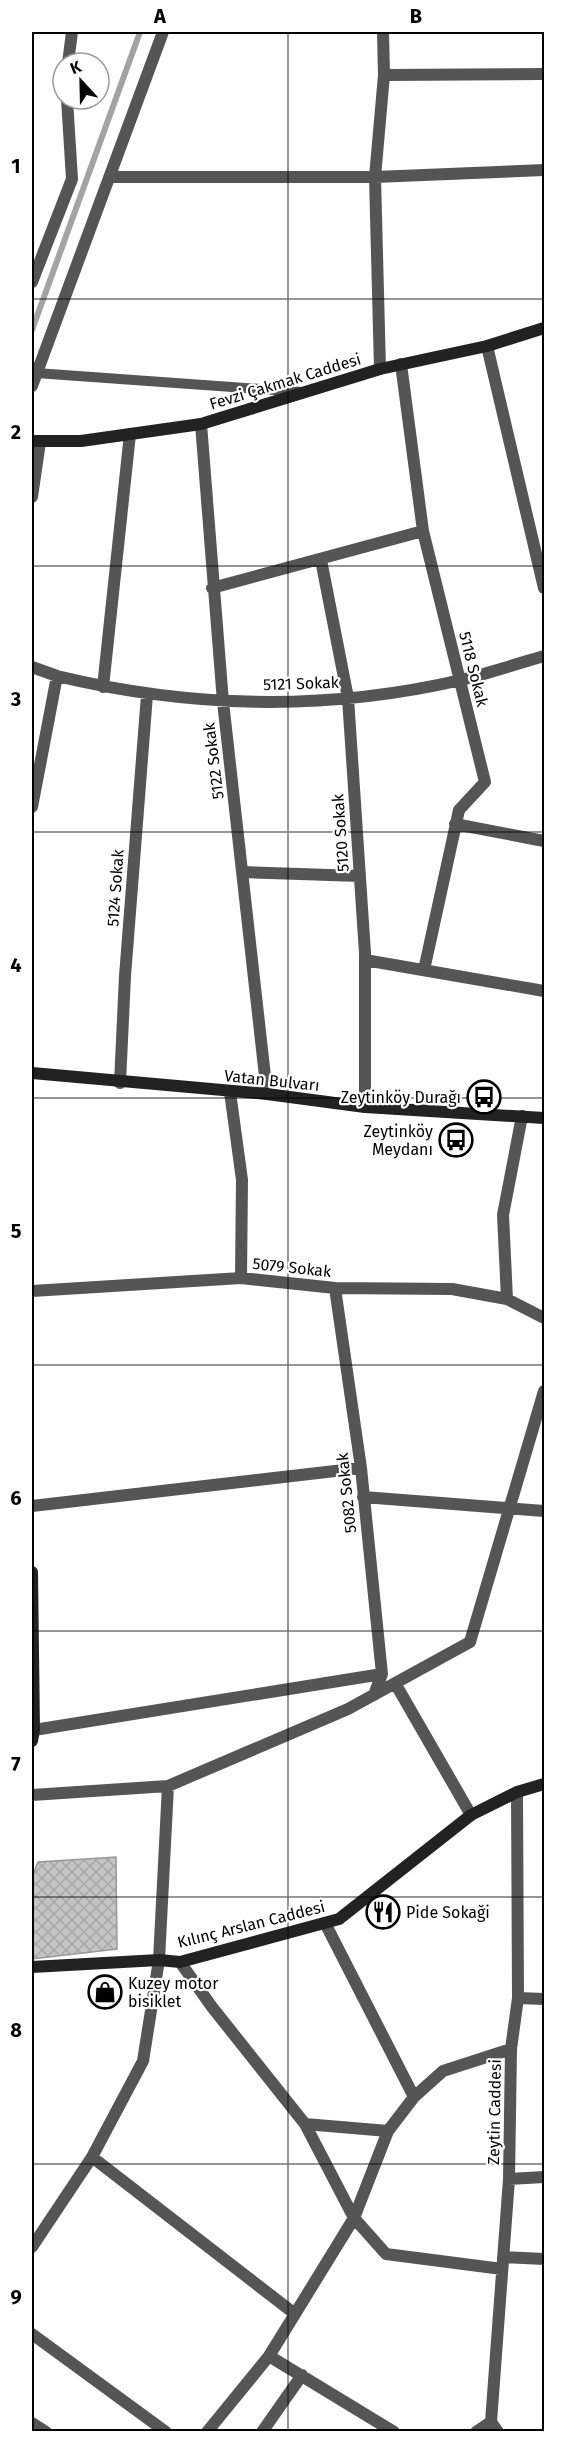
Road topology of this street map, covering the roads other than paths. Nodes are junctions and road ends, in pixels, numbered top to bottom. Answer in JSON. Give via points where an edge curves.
{"nodes":[{"id":1,"x":72,"y":32,"type":"edge"},
{"id":2,"x":163,"y":32,"type":"edge"},
{"id":3,"x":383,"y":32,"type":"edge"},
{"id":4,"x":70,"y":51,"type":"edge"},
{"id":5,"x":544,"y":74,"type":"edge"},
{"id":6,"x":384,"y":75,"type":"junction"},
{"id":7,"x":68,"y":111,"type":"edge"},
{"id":8,"x":544,"y":170,"type":"edge"},
{"id":9,"x":111,"y":177,"type":"junction"},
{"id":10,"x":375,"y":177,"type":"junction"},
{"id":11,"x":32,"y":282,"type":"edge"},
{"id":12,"x":544,"y":328,"type":"edge"},
{"id":13,"x":487,"y":346,"type":"junction"},
{"id":14,"x":400,"y":364,"type":"junction"},
{"id":15,"x":380,"y":369,"type":"junction"},
{"id":16,"x":36,"y":373,"type":"junction"},
{"id":17,"x":32,"y":386,"type":"edge"},
{"id":18,"x":306,"y":392,"type":"junction"},
{"id":19,"x":201,"y":424,"type":"junction"},
{"id":20,"x":130,"y":435,"type":"junction"},
{"id":21,"x":36,"y":442,"type":"edge"},
{"id":22,"x":32,"y":496,"type":"edge"},
{"id":23,"x":423,"y":531,"type":"junction"},
{"id":24,"x":321,"y":561,"type":"junction"},
{"id":25,"x":212,"y":588,"type":"junction"},
{"id":26,"x":544,"y":588,"type":"edge"},
{"id":27,"x":544,"y":656,"type":"edge"},
{"id":28,"x":32,"y":667,"type":"edge"},
{"id":29,"x":57,"y":676,"type":"junction"},
{"id":30,"x":460,"y":680,"type":"junction"},
{"id":31,"x":103,"y":687,"type":"junction"},
{"id":32,"x":147,"y":695,"type":"junction"},
{"id":33,"x":348,"y":698,"type":"junction"},
{"id":34,"x":223,"y":702,"type":"junction"},
{"id":35,"x":32,"y":802,"type":"edge"},
{"id":36,"x":455,"y":824,"type":"junction"},
{"id":37,"x":544,"y":841,"type":"edge"},
{"id":38,"x":242,"y":872,"type":"junction"},
{"id":39,"x":360,"y":876,"type":"junction"},
{"id":40,"x":365,"y":960,"type":"junction"},
{"id":41,"x":424,"y":970,"type":"junction"},
{"id":42,"x":544,"y":991,"type":"edge"},
{"id":43,"x":32,"y":1074,"type":"edge"},
{"id":44,"x":120,"y":1083,"type":"junction"},
{"id":45,"x":230,"y":1092,"type":"junction"},
{"id":46,"x":267,"y":1094,"type":"junction"},
{"id":47,"x":364,"y":1107,"type":"junction"},
{"id":48,"x":522,"y":1116,"type":"junction"},
{"id":49,"x":544,"y":1118,"type":"edge"},
{"id":50,"x":241,"y":1278,"type":"junction"},
{"id":51,"x":335,"y":1288,"type":"junction"},
{"id":52,"x":32,"y":1291,"type":"edge"},
{"id":53,"x":507,"y":1299,"type":"junction"},
{"id":54,"x":544,"y":1318,"type":"edge"},
{"id":55,"x":544,"y":1391,"type":"edge"},
{"id":56,"x":361,"y":1468,"type":"junction"},
{"id":57,"x":363,"y":1497,"type":"junction"},
{"id":58,"x":32,"y":1506,"type":"edge"},
{"id":59,"x":512,"y":1506,"type":"junction"},
{"id":60,"x":544,"y":1511,"type":"edge"},
{"id":61,"x":32,"y":1572,"type":"edge"},
{"id":62,"x":382,"y":1674,"type":"junction"},
{"id":63,"x":395,"y":1683,"type":"junction"},
{"id":64,"x":374,"y":1695,"type":"junction"},
{"id":65,"x":33,"y":1736,"type":"edge"},
{"id":66,"x":544,"y":1784,"type":"edge"},
{"id":67,"x":168,"y":1786,"type":"junction"},
{"id":68,"x":517,"y":1792,"type":"junction"},
{"id":69,"x":32,"y":1795,"type":"edge"},
{"id":70,"x":471,"y":1815,"type":"junction"},
{"id":71,"x":325,"y":1923,"type":"junction"},
{"id":72,"x":159,"y":1959,"type":"junction"},
{"id":73,"x":180,"y":1962,"type":"junction"},
{"id":74,"x":32,"y":1967,"type":"edge"},
{"id":75,"x":518,"y":1998,"type":"junction"},
{"id":76,"x":544,"y":1999,"type":"edge"},
{"id":77,"x":512,"y":2049,"type":"junction"},
{"id":78,"x":414,"y":2097,"type":"junction"},
{"id":79,"x":305,"y":2124,"type":"junction"},
{"id":80,"x":388,"y":2131,"type":"junction"},
{"id":81,"x":92,"y":2157,"type":"junction"},
{"id":82,"x":544,"y":2177,"type":"edge"},
{"id":83,"x":509,"y":2179,"type":"junction"},
{"id":84,"x":354,"y":2218,"type":"junction"},
{"id":85,"x":32,"y":2247,"type":"edge"},
{"id":86,"x":544,"y":2259,"type":"edge"},
{"id":87,"x":502,"y":2263,"type":"junction"},
{"id":88,"x":296,"y":2314,"type":"junction"},
{"id":89,"x":32,"y":2334,"type":"edge"},
{"id":90,"x":268,"y":2356,"type":"junction"},
{"id":91,"x":302,"y":2375,"type":"junction"},
{"id":92,"x":32,"y":2423,"type":"edge"},
{"id":93,"x":495,"y":2427,"type":"edge"},
{"id":94,"x":46,"y":2432,"type":"edge"},
{"id":95,"x":166,"y":2432,"type":"edge"},
{"id":96,"x":207,"y":2432,"type":"edge"},
{"id":97,"x":262,"y":2432,"type":"edge"},
{"id":98,"x":394,"y":2432,"type":"edge"},
{"id":99,"x":476,"y":2432,"type":"edge"}],
"edges":[{"from":1,"to":4,"type":"street"},
{"from":2,"to":9,"type":"street"},
{"from":3,"to":6,"type":"street"},
{"from":5,"to":6,"type":"street"},
{"from":6,"to":10,"type":"street"},
{"from":7,"to":11,"type":"street","via":[[72,179]]},
{"from":8,"to":10,"type":"street"},
{"from":9,"to":10,"type":"street"},
{"from":9,"to":16,"type":"street"},
{"from":10,"to":15,"type":"street"},
{"from":12,"to":13,"type":"street","name":"Fevzi Çakmak Caddesi"},
{"from":13,"to":14,"type":"street","name":"Fevzi Çakmak Caddesi"},
{"from":13,"to":26,"type":"street"},
{"from":14,"to":15,"type":"street","name":"Fevzi Çakmak Caddesi"},
{"from":14,"to":23,"type":"street","name":"5118 Sokak"},
{"from":15,"to":18,"type":"street","name":"Fevzi Çakmak Caddesi"},
{"from":16,"to":17,"type":"street"},
{"from":16,"to":18,"type":"lane"},
{"from":18,"to":19,"type":"street","name":"Fevzi Çakmak Caddesi"},
{"from":19,"to":20,"type":"street","name":"Fevzi Çakmak Caddesi"},
{"from":19,"to":25,"type":"street","name":"5122 Sokak"},
{"from":20,"to":21,"type":"street","name":"Fevzi Çakmak Caddesi"},
{"from":20,"to":31,"type":"street"},
{"from":21,"to":22,"type":"street"},
{"from":23,"to":24,"type":"street"},
{"from":23,"to":30,"type":"street","name":"5118 Sokak"},
{"from":24,"to":25,"type":"street"},
{"from":24,"to":33,"type":"street","name":"5120 Sokak"},
{"from":25,"to":34,"type":"street","name":"5122 Sokak"},
{"from":27,"to":30,"type":"street","name":"5121 Sokak"},
{"from":28,"to":29,"type":"street","name":"5121 Sokak"},
{"from":29,"to":31,"type":"street","name":"5121 Sokak"},
{"from":29,"to":35,"type":"street"},
{"from":30,"to":33,"type":"street","name":"5121 Sokak"},
{"from":30,"to":36,"type":"street","name":"5118 Sokak","via":[[485,782],[459,810]]},
{"from":31,"to":32,"type":"street","name":"5121 Sokak"},
{"from":32,"to":34,"type":"street","name":"5121 Sokak"},
{"from":32,"to":44,"type":"street","name":"5124 Sokak"},
{"from":33,"to":34,"type":"street","name":"5121 Sokak"},
{"from":33,"to":39,"type":"street","name":"5120 Sokak"},
{"from":34,"to":38,"type":"street","name":"5122 Sokak"},
{"from":36,"to":37,"type":"street"},
{"from":36,"to":41,"type":"street","name":"5118 Sokak"},
{"from":38,"to":39,"type":"street"},
{"from":38,"to":46,"type":"street","name":"5122 Sokak"},
{"from":39,"to":40,"type":"street","name":"5120 Sokak"},
{"from":40,"to":41,"type":"street"},
{"from":40,"to":47,"type":"street","name":"5120 Sokak"},
{"from":41,"to":42,"type":"street"},
{"from":43,"to":44,"type":"street","name":"Vatan Bulvarı"},
{"from":44,"to":45,"type":"street","name":"Vatan Bulvarı"},
{"from":45,"to":46,"type":"street","name":"Vatan Bulvarı"},
{"from":45,"to":50,"type":"street","via":[[242,1180]]},
{"from":46,"to":47,"type":"street","name":"Vatan Bulvarı"},
{"from":47,"to":48,"type":"street","name":"Vatan Bulvarı"},
{"from":48,"to":49,"type":"street","name":"Vatan Bulvarı"},
{"from":48,"to":53,"type":"street","via":[[503,1215]]},
{"from":50,"to":51,"type":"street","name":"5079 Sokak"},
{"from":50,"to":52,"type":"street","name":"5079 Sokak"},
{"from":51,"to":53,"type":"street","name":"5079 Sokak","via":[[452,1289]]},
{"from":51,"to":56,"type":"street","name":"5082 Sokak"},
{"from":53,"to":54,"type":"street","name":"5079 Sokak"},
{"from":55,"to":59,"type":"street"},
{"from":56,"to":57,"type":"street","name":"5082 Sokak"},
{"from":56,"to":58,"type":"street"},
{"from":57,"to":59,"type":"street"},
{"from":57,"to":62,"type":"street","name":"5082 Sokak"},
{"from":59,"to":60,"type":"street"},
{"from":59,"to":63,"type":"street","via":[[470,1642]]},
{"from":61,"to":65,"type":"street"},
{"from":62,"to":64,"type":"street","name":"5082 Sokak"},
{"from":62,"to":65,"type":"street"},
{"from":63,"to":64,"type":"street"},
{"from":63,"to":70,"type":"street"},
{"from":64,"to":67,"type":"street"},
{"from":66,"to":68,"type":"street","name":"Kılınç Arslan Caddesi"},
{"from":67,"to":69,"type":"street"},
{"from":67,"to":72,"type":"street"},
{"from":68,"to":70,"type":"street","name":"Kılınç Arslan Caddesi"},
{"from":68,"to":75,"type":"street","name":"Zeytin Caddesi"},
{"from":70,"to":71,"type":"street","name":"Kılınç Arslan Caddesi","via":[[339,1919]]},
{"from":71,"to":73,"type":"street","name":"Kılınç Arslan Caddesi"},
{"from":71,"to":78,"type":"street"},
{"from":72,"to":73,"type":"street","name":"Kılınç Arslan Caddesi"},
{"from":72,"to":74,"type":"street","name":"Kılınç Arslan Caddesi"},
{"from":72,"to":81,"type":"street","via":[[143,2061]]},
{"from":73,"to":79,"type":"street"},
{"from":75,"to":76,"type":"street"},
{"from":75,"to":77,"type":"street","name":"Zeytin Caddesi"},
{"from":77,"to":78,"type":"street","via":[[443,2071]]},
{"from":77,"to":83,"type":"street","name":"Zeytin Caddesi"},
{"from":78,"to":80,"type":"street"},
{"from":79,"to":80,"type":"street"},
{"from":79,"to":84,"type":"street"},
{"from":80,"to":84,"type":"street"},
{"from":81,"to":85,"type":"street"},
{"from":81,"to":88,"type":"street"},
{"from":82,"to":83,"type":"street"},
{"from":83,"to":87,"type":"street","name":"Zeytin Caddesi"},
{"from":84,"to":87,"type":"street","via":[[386,2254]]},
{"from":84,"to":88,"type":"street"},
{"from":86,"to":87,"type":"street"},
{"from":87,"to":93,"type":"street","name":"Zeytin Caddesi"},
{"from":88,"to":90,"type":"street"},
{"from":89,"to":95,"type":"street"},
{"from":90,"to":91,"type":"street"},
{"from":90,"to":96,"type":"street"},
{"from":91,"to":97,"type":"street"},
{"from":91,"to":98,"type":"street"},
{"from":92,"to":94,"type":"street"},
{"from":93,"to":99,"type":"street"}]}
